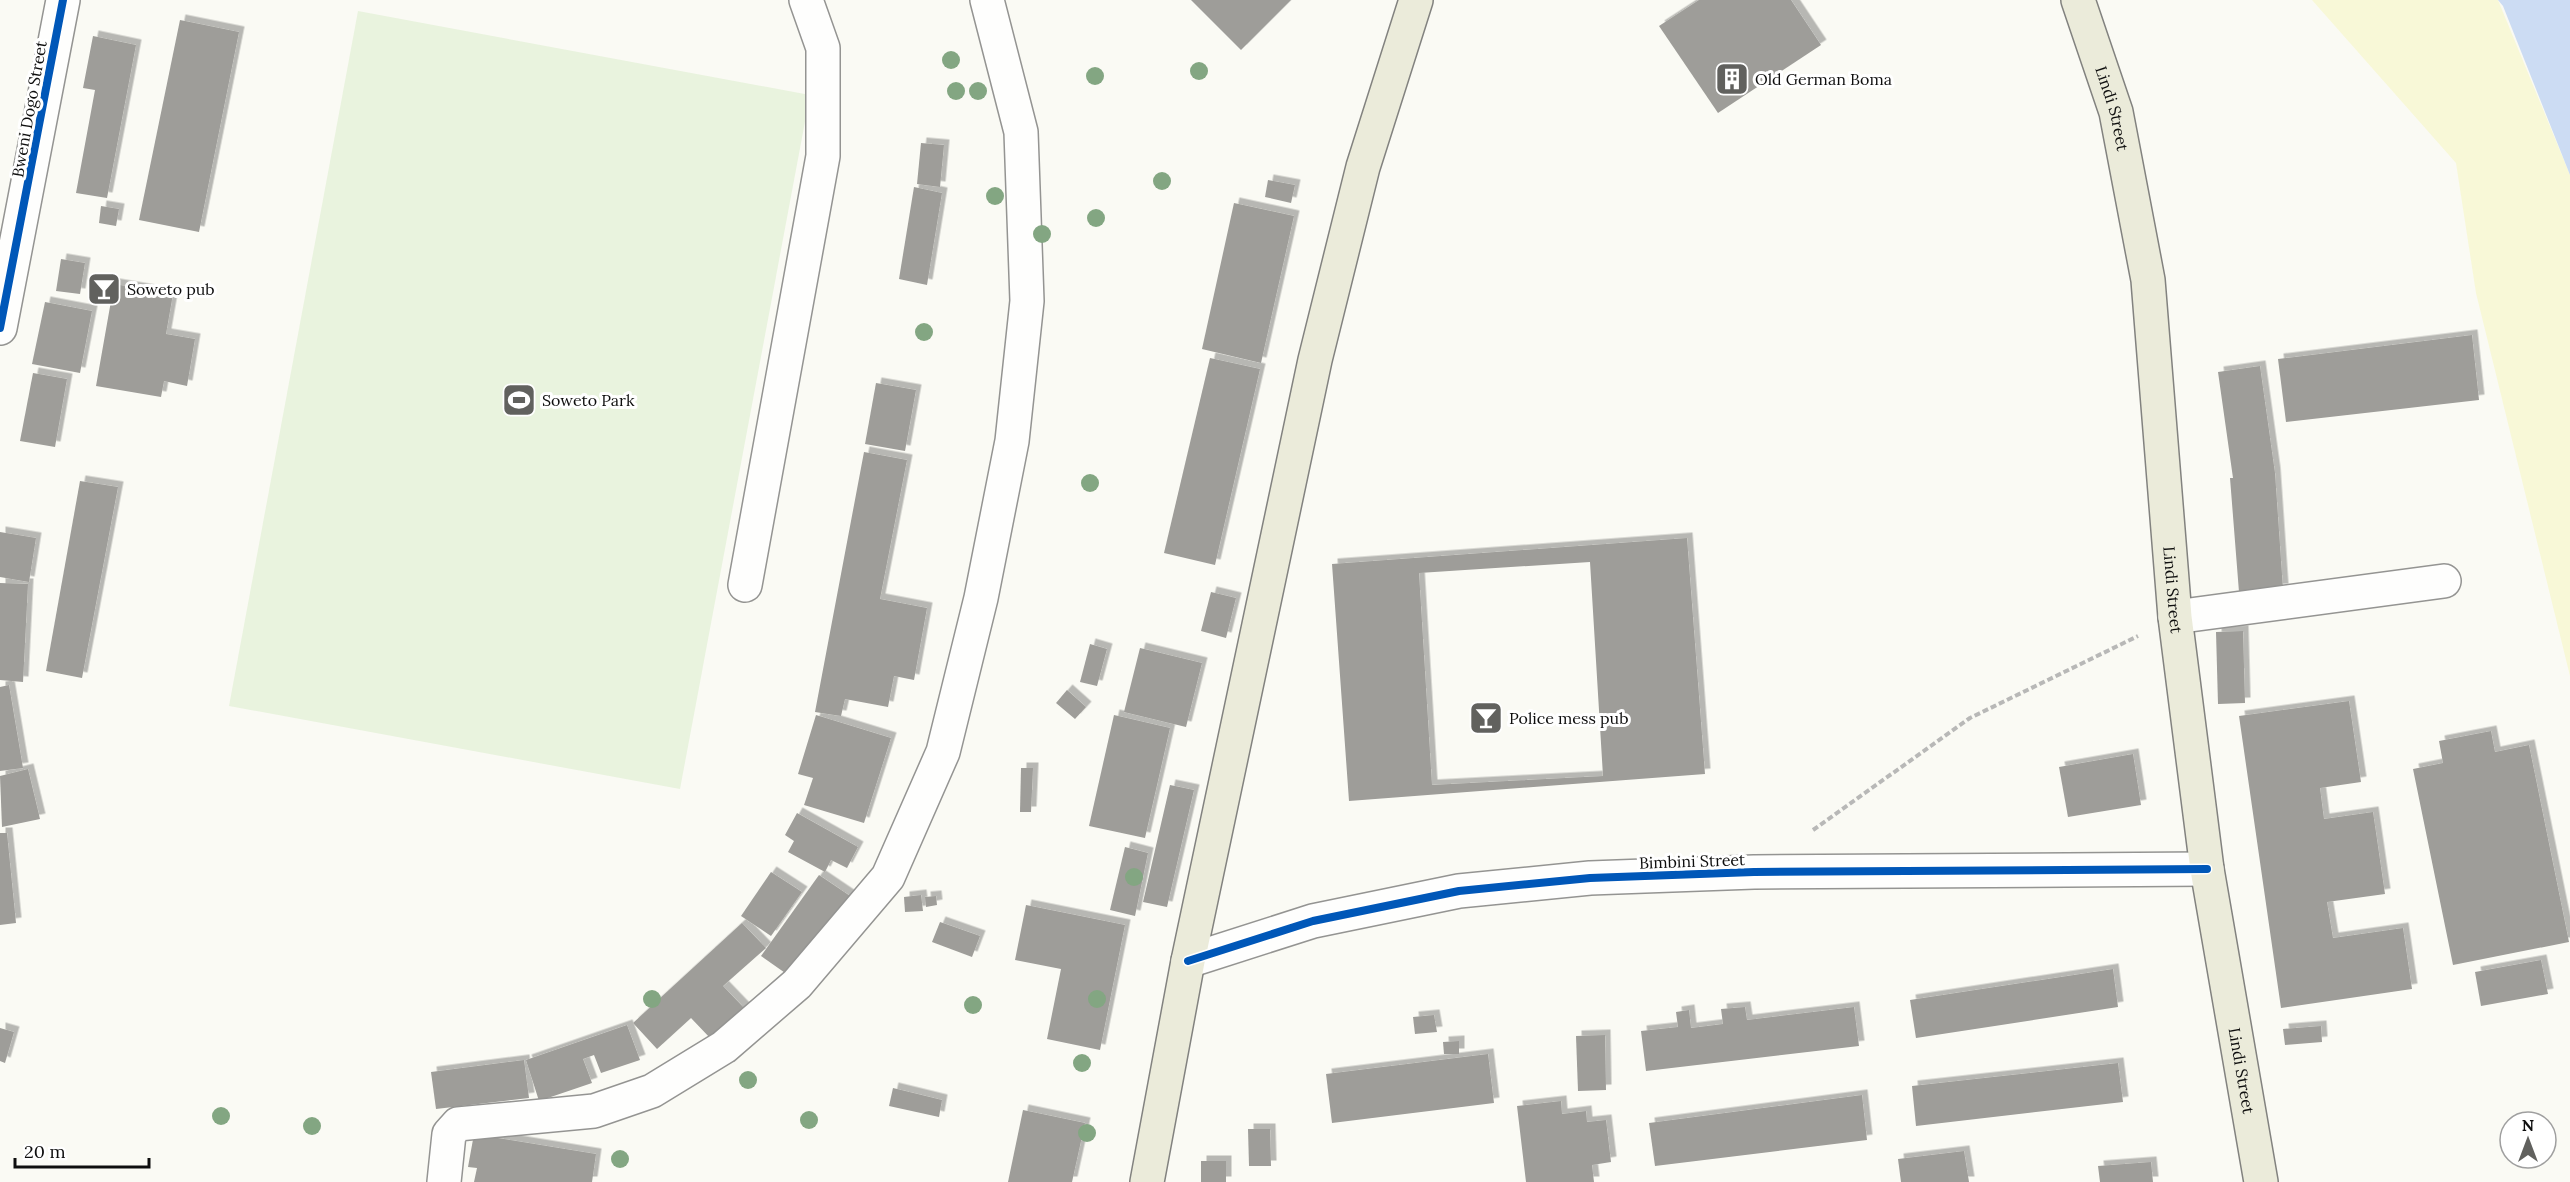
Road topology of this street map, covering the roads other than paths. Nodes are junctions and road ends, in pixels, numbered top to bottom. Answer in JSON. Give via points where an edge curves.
{"nodes":[{"id":1,"x":63,"y":0,"type":"edge"},
{"id":2,"x":806,"y":0,"type":"edge"},
{"id":3,"x":987,"y":0,"type":"edge"},
{"id":4,"x":1416,"y":0,"type":"edge"},
{"id":5,"x":2078,"y":0,"type":"edge"},
{"id":6,"x":12,"y":215,"type":"edge"},
{"id":7,"x":0,"y":328,"type":"edge"},
{"id":8,"x":2444,"y":581,"type":"dead end"},
{"id":9,"x":745,"y":585,"type":"dead end"},
{"id":10,"x":2175,"y":618,"type":"junction"},
{"id":11,"x":2207,"y":869,"type":"junction"},
{"id":12,"x":1188,"y":961,"type":"junction"},
{"id":13,"x":444,"y":1182,"type":"edge"},
{"id":14,"x":1147,"y":1182,"type":"edge"},
{"id":15,"x":2261,"y":1182,"type":"edge"}],
"edges":[{"from":1,"to":6,"type":"street","name":"Bweni Dogo Street"},
{"from":2,"to":9,"type":"street","via":[[823,48],[824,156]]},
{"from":3,"to":13,"type":"street","via":[[1021,132],[1027,301],[1013,429],[981,598],[943,752],[888,878],[797,984],[724,1047],[652,1091],[594,1111],[458,1124],[449,1134]]},
{"from":4,"to":12,"type":"main road","via":[[1363,167],[1316,360]]},
{"from":5,"to":10,"type":"main road","name":"Lindi Street","via":[[2116,112],[2148,280]]},
{"from":6,"to":7,"type":"street","name":"Bweni Dogo Street"},
{"from":8,"to":10,"type":"street"},
{"from":10,"to":11,"type":"main road","name":"Lindi Street"},
{"from":11,"to":12,"type":"street","name":"Bimbini Street","via":[[1754,872],[1590,878],[1459,891],[1313,921]]},
{"from":11,"to":15,"type":"main road","name":"Lindi Street"},
{"from":12,"to":14,"type":"main road"}]}
